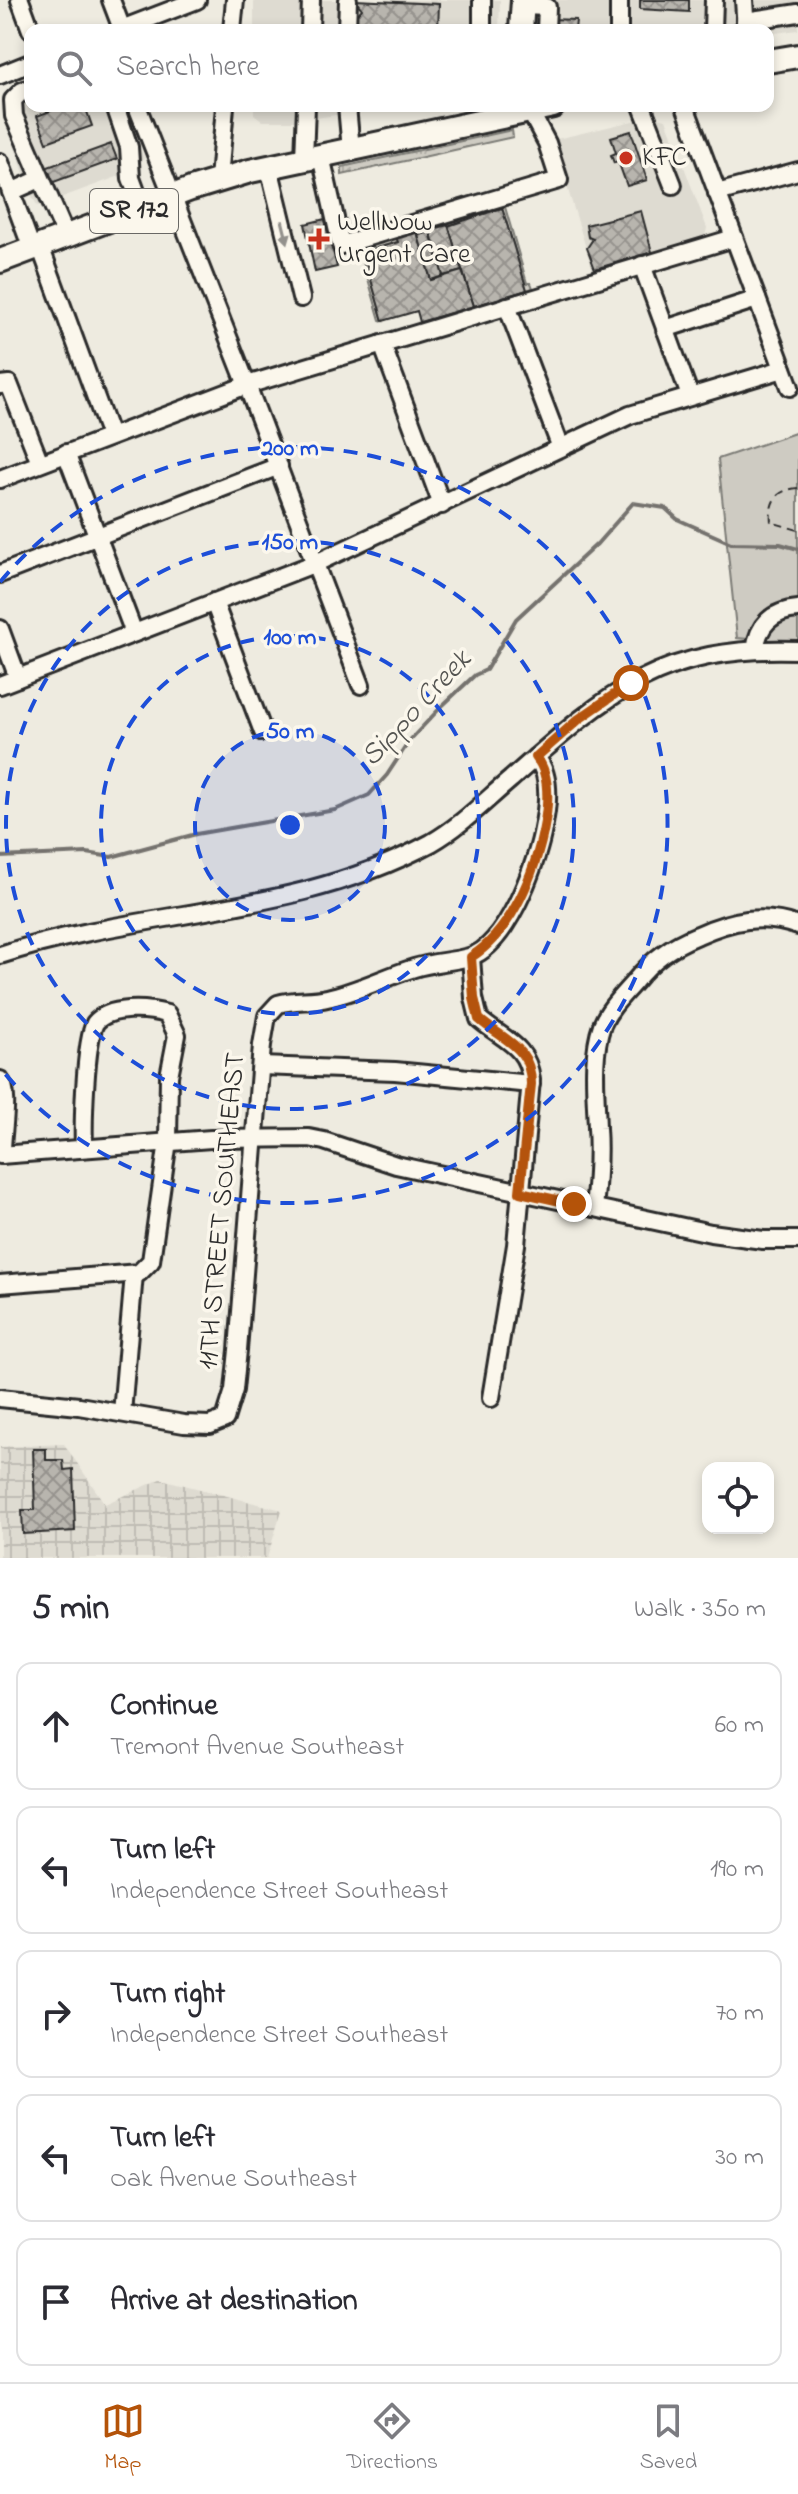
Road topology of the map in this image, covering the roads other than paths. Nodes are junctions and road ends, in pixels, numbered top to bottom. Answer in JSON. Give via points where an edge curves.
{"nodes":[{"id":1,"x":20,"y":0,"type":"edge"},
{"id":2,"x":111,"y":0,"type":"edge"},
{"id":3,"x":197,"y":0,"type":"edge"},
{"id":4,"x":235,"y":0,"type":"edge"},
{"id":5,"x":311,"y":0,"type":"edge"},
{"id":6,"x":348,"y":0,"type":"edge"},
{"id":7,"x":482,"y":0,"type":"edge"},
{"id":8,"x":619,"y":0,"type":"edge"},
{"id":9,"x":714,"y":0,"type":"edge"},
{"id":10,"x":744,"y":0,"type":"edge"},
{"id":11,"x":523,"y":3,"type":"edge"},
{"id":12,"x":798,"y":13,"type":"edge"},
{"id":13,"x":29,"y":24,"type":"edge"},
{"id":14,"x":118,"y":24,"type":"edge"},
{"id":15,"x":133,"y":24,"type":"edge"},
{"id":16,"x":233,"y":24,"type":"edge"},
{"id":17,"x":310,"y":24,"type":"edge"},
{"id":18,"x":347,"y":24,"type":"edge"},
{"id":19,"x":482,"y":24,"type":"edge"},
{"id":20,"x":521,"y":24,"type":"edge"},
{"id":21,"x":546,"y":24,"type":"edge"},
{"id":22,"x":619,"y":24,"type":"edge"},
{"id":23,"x":713,"y":24,"type":"edge"},
{"id":24,"x":745,"y":24,"type":"edge"},
{"id":25,"x":753,"y":24,"type":"edge"},
{"id":26,"x":798,"y":56,"type":"edge"},
{"id":27,"x":774,"y":60,"type":"edge"},
{"id":28,"x":24,"y":65,"type":"edge"},
{"id":29,"x":0,"y":75,"type":"edge"},
{"id":30,"x":24,"y":90,"type":"edge"},
{"id":31,"x":117,"y":112,"type":"edge"},
{"id":32,"x":139,"y":112,"type":"edge"},
{"id":33,"x":225,"y":112,"type":"edge"},
{"id":34,"x":307,"y":112,"type":"edge"},
{"id":35,"x":348,"y":112,"type":"edge"},
{"id":36,"x":516,"y":112,"type":"edge"},
{"id":37,"x":531,"y":112,"type":"edge"},
{"id":38,"x":644,"y":112,"type":"edge"},
{"id":39,"x":687,"y":112,"type":"edge"},
{"id":40,"x":149,"y":137,"type":"junction"},
{"id":41,"x":129,"y":147,"type":"junction"},
{"id":42,"x":351,"y":150,"type":"junction"},
{"id":43,"x":312,"y":158,"type":"junction"},
{"id":44,"x":0,"y":162,"type":"edge"},
{"id":45,"x":269,"y":167,"type":"junction"},
{"id":46,"x":798,"y":171,"type":"edge"},
{"id":47,"x":40,"y":179,"type":"junction"},
{"id":48,"x":219,"y":180,"type":"junction"},
{"id":49,"x":673,"y":185,"type":"dead end"},
{"id":50,"x":11,"y":192,"type":"junction"},
{"id":51,"x":717,"y":193,"type":"junction"},
{"id":52,"x":173,"y":196,"type":"junction"},
{"id":53,"x":142,"y":208,"type":"junction"},
{"id":54,"x":66,"y":236,"type":"junction"},
{"id":55,"x":734,"y":238,"type":"junction"},
{"id":56,"x":36,"y":248,"type":"junction"},
{"id":57,"x":0,"y":261,"type":"edge"},
{"id":58,"x":642,"y":265,"type":"junction"},
{"id":59,"x":301,"y":298,"type":"dead end"},
{"id":60,"x":757,"y":299,"type":"junction"},
{"id":61,"x":507,"y":306,"type":"junction"},
{"id":62,"x":665,"y":329,"type":"junction"},
{"id":63,"x":382,"y":344,"type":"junction"},
{"id":64,"x":783,"y":369,"type":"junction"},
{"id":65,"x":0,"y":385,"type":"edge"},
{"id":66,"x":247,"y":385,"type":"junction"},
{"id":67,"x":790,"y":387,"type":"dead end"},
{"id":68,"x":690,"y":396,"type":"junction"},
{"id":69,"x":110,"y":436,"type":"junction"},
{"id":70,"x":561,"y":448,"type":"junction"},
{"id":71,"x":66,"y":453,"type":"junction"},
{"id":72,"x":40,"y":463,"type":"junction"},
{"id":73,"x":279,"y":466,"type":"junction"},
{"id":74,"x":0,"y":479,"type":"edge"},
{"id":75,"x":442,"y":505,"type":"junction"},
{"id":76,"x":97,"y":537,"type":"junction"},
{"id":77,"x":316,"y":563,"type":"junction"},
{"id":78,"x":0,"y":574,"type":"edge"},
{"id":79,"x":214,"y":602,"type":"junction"},
{"id":80,"x":798,"y":609,"type":"edge"},
{"id":81,"x":0,"y":629,"type":"edge"},
{"id":82,"x":134,"y":633,"type":"junction"},
{"id":83,"x":755,"y":650,"type":"junction"},
{"id":84,"x":798,"y":650,"type":"edge"},
{"id":85,"x":18,"y":678,"type":"junction"},
{"id":86,"x":0,"y":685,"type":"edge"},
{"id":87,"x":361,"y":685,"type":"dead end"},
{"id":88,"x":263,"y":732,"type":"dead end"},
{"id":89,"x":536,"y":757,"type":"junction"},
{"id":90,"x":798,"y":926,"type":"edge"},
{"id":91,"x":0,"y":955,"type":"edge"},
{"id":92,"x":471,"y":957,"type":"junction"},
{"id":93,"x":261,"y":1066,"type":"junction"},
{"id":94,"x":0,"y":1080,"type":"edge"},
{"id":95,"x":531,"y":1084,"type":"junction"},
{"id":96,"x":256,"y":1137,"type":"junction"},
{"id":97,"x":168,"y":1141,"type":"junction"},
{"id":98,"x":84,"y":1148,"type":"junction"},
{"id":99,"x":1,"y":1155,"type":"edge"},
{"id":100,"x":520,"y":1192,"type":"junction"},
{"id":101,"x":594,"y":1208,"type":"junction"},
{"id":102,"x":798,"y":1240,"type":"edge"},
{"id":103,"x":134,"y":1274,"type":"junction"},
{"id":104,"x":0,"y":1284,"type":"edge"},
{"id":105,"x":0,"y":1398,"type":"edge"},
{"id":106,"x":491,"y":1398,"type":"dead end"},
{"id":107,"x":122,"y":1413,"type":"junction"}],
"edges":[{"from":1,"to":13,"type":"street"},
{"from":2,"to":14,"type":"street"},
{"from":3,"to":15,"type":"street"},
{"from":4,"to":16,"type":"street"},
{"from":5,"to":17,"type":"street"},
{"from":6,"to":18,"type":"street"},
{"from":7,"to":19,"type":"street"},
{"from":8,"to":22,"type":"street"},
{"from":9,"to":23,"type":"street"},
{"from":10,"to":24,"type":"street"},
{"from":11,"to":20,"type":"main road"},
{"from":11,"to":21,"type":"street","via":[[547,7]]},
{"from":12,"to":25,"type":"street"},
{"from":26,"to":27,"type":"main road"},
{"from":28,"to":29,"type":"street"},
{"from":30,"to":47,"type":"street","via":[[13,100],[14,116]]},
{"from":31,"to":41,"type":"street"},
{"from":32,"to":40,"type":"street"},
{"from":33,"to":48,"type":"street"},
{"from":34,"to":43,"type":"street"},
{"from":35,"to":42,"type":"street"},
{"from":36,"to":42,"type":"main road","number":"SR 172"},
{"from":37,"to":43,"type":"street","via":[[559,180],[341,245]]},
{"from":38,"to":49,"type":"street"},
{"from":39,"to":51,"type":"street"},
{"from":40,"to":41,"type":"street"},
{"from":40,"to":52,"type":"street"},
{"from":41,"to":53,"type":"street","via":[[131,178]]},
{"from":42,"to":43,"type":"main road","number":"SR 172"},
{"from":43,"to":45,"type":"main road","number":"SR 172"},
{"from":44,"to":50,"type":"street"},
{"from":45,"to":48,"type":"main road","number":"SR 172"},
{"from":45,"to":59,"type":"street","one_way":true},
{"from":46,"to":51,"type":"street"},
{"from":47,"to":50,"type":"street"},
{"from":47,"to":54,"type":"street"},
{"from":48,"to":52,"type":"main road","number":"SR 172"},
{"from":50,"to":56,"type":"street"},
{"from":51,"to":55,"type":"street"},
{"from":52,"to":53,"type":"main road","number":"SR 172"},
{"from":52,"to":66,"type":"street"},
{"from":53,"to":54,"type":"main road","number":"SR 172"},
{"from":54,"to":56,"type":"main road","number":"SR 172"},
{"from":55,"to":58,"type":"street"},
{"from":55,"to":60,"type":"street"},
{"from":56,"to":57,"type":"main road","number":"SR 172"},
{"from":56,"to":69,"type":"street"},
{"from":58,"to":61,"type":"street"},
{"from":58,"to":62,"type":"street"},
{"from":60,"to":62,"type":"street"},
{"from":60,"to":64,"type":"street"},
{"from":61,"to":63,"type":"street"},
{"from":61,"to":70,"type":"street"},
{"from":62,"to":68,"type":"street"},
{"from":63,"to":66,"type":"street"},
{"from":63,"to":75,"type":"street"},
{"from":64,"to":67,"type":"street"},
{"from":64,"to":68,"type":"street"},
{"from":65,"to":72,"type":"street","via":[[9,384]]},
{"from":66,"to":69,"type":"street"},
{"from":66,"to":73,"type":"street"},
{"from":68,"to":70,"type":"street","via":[[630,415]]},
{"from":69,"to":71,"type":"street"},
{"from":70,"to":75,"type":"street"},
{"from":71,"to":72,"type":"street"},
{"from":71,"to":76,"type":"street"},
{"from":72,"to":74,"type":"street"},
{"from":73,"to":76,"type":"street"},
{"from":73,"to":77,"type":"street"},
{"from":75,"to":77,"type":"street"},
{"from":76,"to":78,"type":"street"},
{"from":76,"to":82,"type":"street"},
{"from":77,"to":79,"type":"street"},
{"from":77,"to":87,"type":"street"},
{"from":79,"to":82,"type":"street"},
{"from":79,"to":88,"type":"street"},
{"from":80,"to":83,"type":"street","via":[[773,615],[763,624]]},
{"from":81,"to":85,"type":"street"},
{"from":82,"to":85,"type":"street"},
{"from":83,"to":84,"type":"street"},
{"from":83,"to":89,"type":"street","via":[[713,654],[656,670],[599,704]]},
{"from":85,"to":86,"type":"street"},
{"from":89,"to":91,"type":"street","via":[[443,836],[348,879],[235,908],[129,925]]},
{"from":89,"to":92,"type":"street","via":[[545,773],[547,794],[532,871],[508,919]]},
{"from":90,"to":101,"type":"street","via":[[773,918],[750,919],[697,935],[654,959],[610,1010],[597,1047]]},
{"from":92,"to":93,"type":"street","name":"11TH STREET SOUTHEAST","via":[[415,967],[329,998],[287,1001],[272,1008]]},
{"from":92,"to":95,"type":"street","via":[[479,1019],[521,1050]]},
{"from":93,"to":95,"type":"street"},
{"from":93,"to":96,"type":"street","name":"11TH STREET SOUTHEAST"},
{"from":94,"to":99,"type":"street","via":[[6,1104]]},
{"from":95,"to":100,"type":"street"},
{"from":96,"to":97,"type":"street"},
{"from":96,"to":100,"type":"street","via":[[324,1141],[396,1165]]},
{"from":96,"to":107,"type":"street","name":"11TH STREET SOUTHEAST","via":[[234,1390],[225,1419],[201,1426]]},
{"from":97,"to":98,"type":"street"},
{"from":97,"to":98,"type":"street","via":[[168,1085],[177,1035],[167,1014],[145,1010],[108,1014],[91,1030]]},
{"from":97,"to":103,"type":"street","via":[[151,1261]]},
{"from":98,"to":99,"type":"street"},
{"from":100,"to":101,"type":"street"},
{"from":100,"to":106,"type":"street"},
{"from":101,"to":102,"type":"street","via":[[711,1233]]},
{"from":103,"to":104,"type":"street"},
{"from":103,"to":107,"type":"street"},
{"from":105,"to":107,"type":"street"}]}
